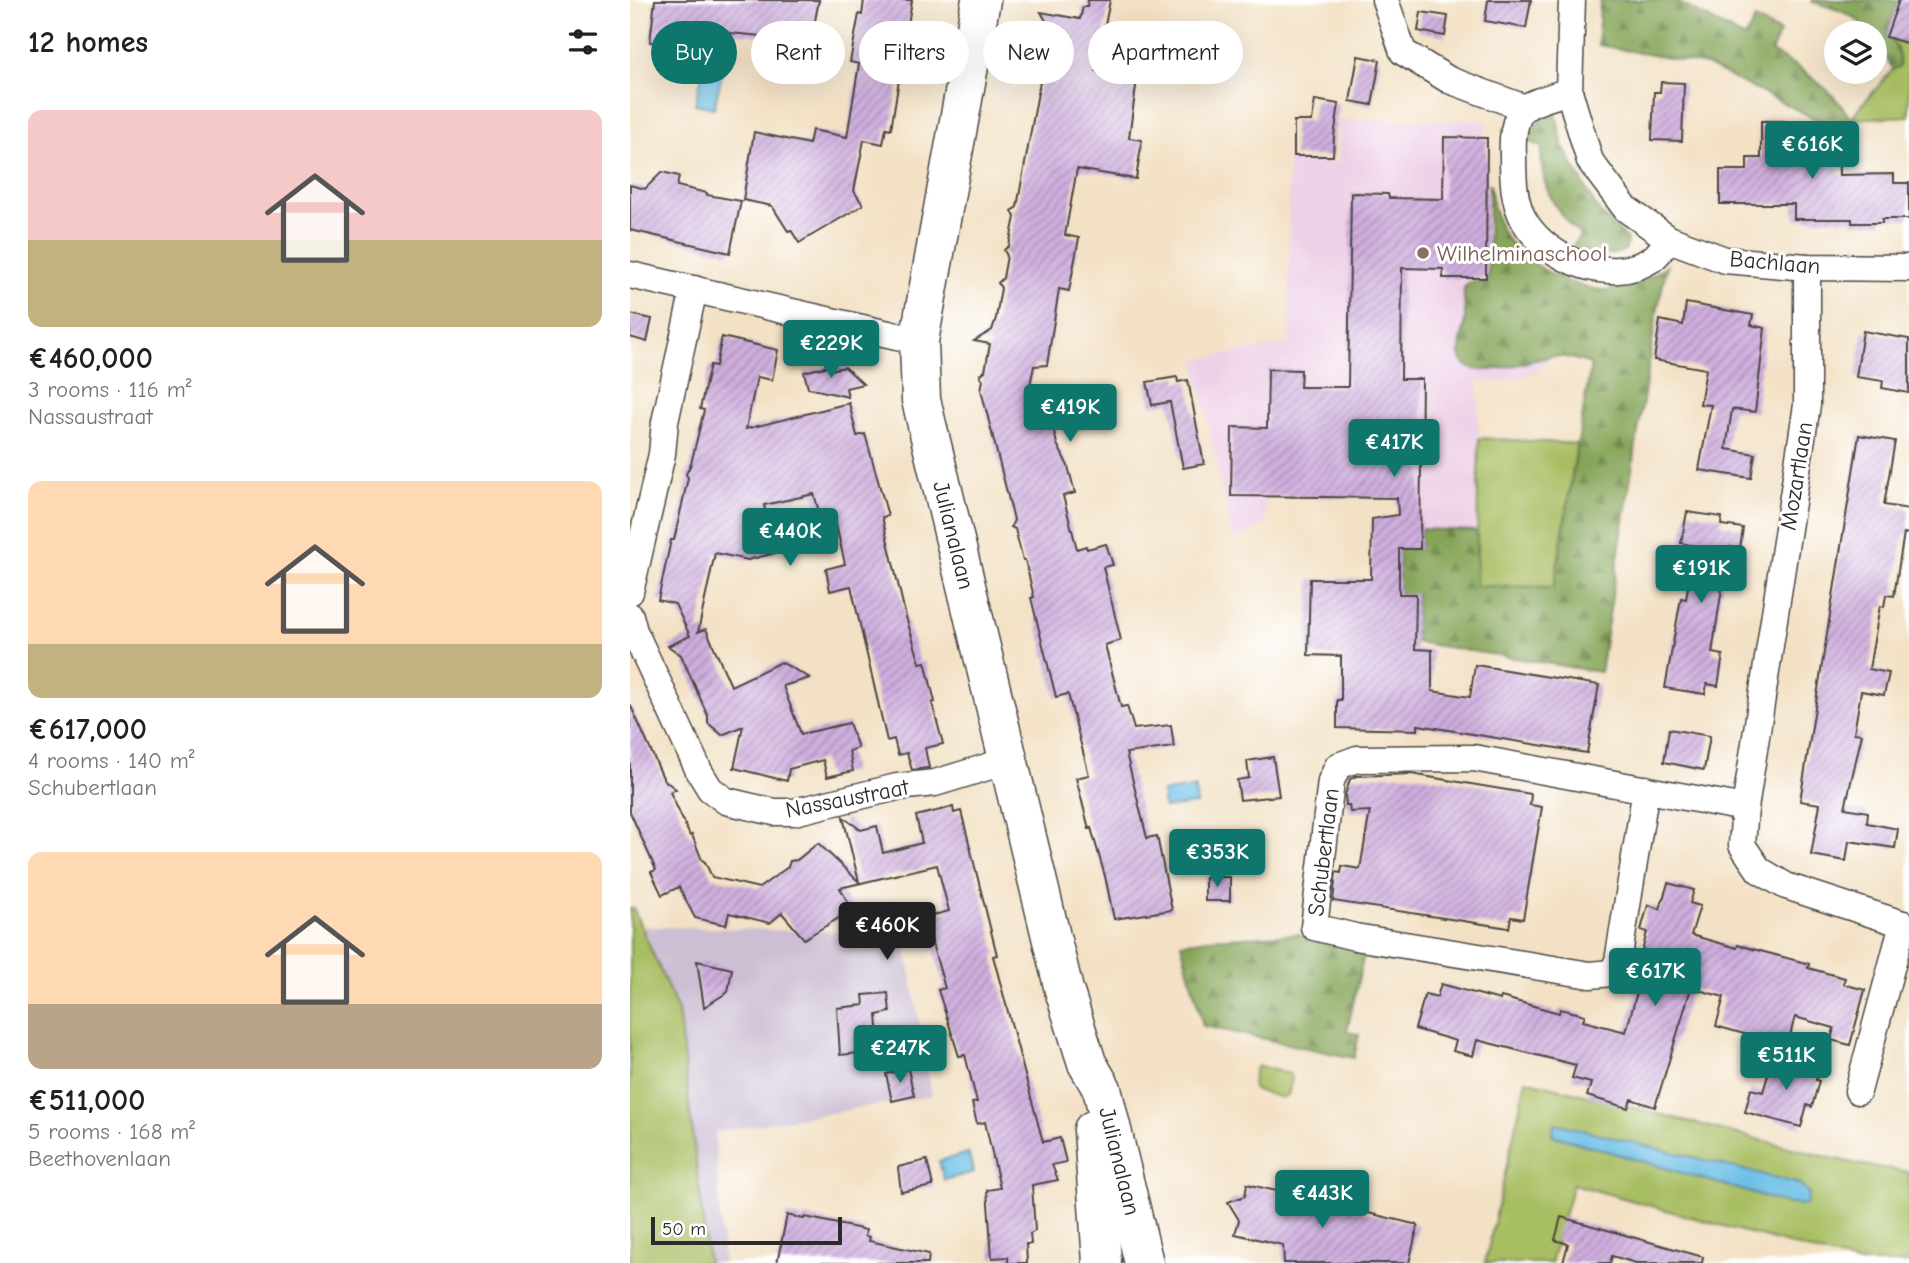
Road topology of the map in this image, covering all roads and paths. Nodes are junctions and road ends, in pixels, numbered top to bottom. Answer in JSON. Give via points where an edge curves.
{"nodes":[{"id":1,"x":981,"y":0,"type":"edge"},
{"id":2,"x":1385,"y":0,"type":"edge"},
{"id":3,"x":1572,"y":0,"type":"edge"},
{"id":4,"x":1569,"y":91,"type":"junction"},
{"id":5,"x":1525,"y":108,"type":"junction"},
{"id":6,"x":1669,"y":239,"type":"junction"},
{"id":7,"x":1807,"y":267,"type":"junction"},
{"id":8,"x":1909,"y":268,"type":"edge"},
{"id":9,"x":630,"y":275,"type":"edge"},
{"id":10,"x":694,"y":289,"type":"junction"},
{"id":11,"x":919,"y":341,"type":"junction"},
{"id":12,"x":630,"y":592,"type":"edge"},
{"id":13,"x":630,"y":616,"type":"edge"},
{"id":14,"x":1010,"y":760,"type":"junction"},
{"id":15,"x":1646,"y":789,"type":"junction"},
{"id":16,"x":1745,"y":808,"type":"junction"},
{"id":17,"x":1906,"y":925,"type":"edge"},
{"id":18,"x":1087,"y":1063,"type":"junction"},
{"id":19,"x":1858,"y":1091,"type":"dead end"},
{"id":20,"x":1102,"y":1263,"type":"edge"},
{"id":21,"x":1144,"y":1263,"type":"edge"}],
"edges":[{"from":1,"to":11,"type":"main road","name":"Julianalaan"},
{"from":2,"to":5,"type":"street","via":[[1403,52],[1449,80]]},
{"from":3,"to":4,"type":"street","name":"Bachlaan"},
{"from":4,"to":5,"type":"street"},
{"from":4,"to":6,"type":"street","name":"Bachlaan","via":[[1590,161],[1626,209]]},
{"from":5,"to":6,"type":"street","via":[[1514,134],[1515,191],[1524,220],[1538,239],[1576,264],[1613,269],[1652,259]]},
{"from":6,"to":7,"type":"street","name":"Bachlaan","via":[[1725,260]]},
{"from":7,"to":8,"type":"street","name":"Bachlaan"},
{"from":7,"to":16,"type":"street","name":"Mozartlaan","via":[[1807,405]]},
{"from":9,"to":10,"type":"street"},
{"from":10,"to":11,"type":"street"},
{"from":10,"to":12,"type":"street"},
{"from":11,"to":14,"type":"main road","name":"Julianalaan","via":[[921,400]]},
{"from":13,"to":14,"type":"street","name":"Nassaustraat","via":[[699,771],[710,789],[726,801],[794,812],[897,787],[935,783]]},
{"from":14,"to":18,"type":"main road","name":"Julianalaan","via":[[1064,990]]},
{"from":15,"to":15,"type":"street","name":"Schubertlaan","via":[[1619,961],[1612,973],[1590,975],[1314,927],[1331,781],[1338,766],[1357,759],[1474,758]]},
{"from":15,"to":16,"type":"street","name":"Schubertlaan"},
{"from":16,"to":17,"type":"street","name":"Mozartlaan","via":[[1742,845],[1759,870],[1786,886]]},
{"from":17,"to":19,"type":"street"},
{"from":18,"to":20,"type":"main road","name":"Julianalaan","via":[[1085,1091],[1094,1132]]},
{"from":18,"to":21,"type":"main road","name":"Julianalaan","via":[[1102,1089]]}]}
